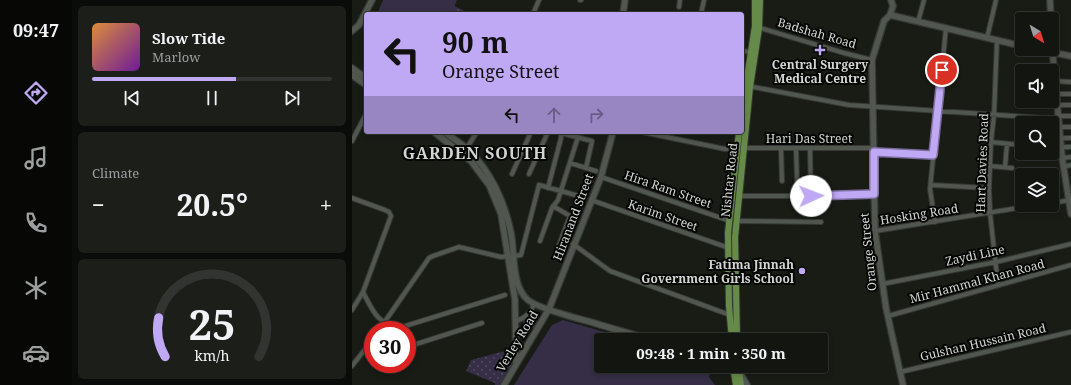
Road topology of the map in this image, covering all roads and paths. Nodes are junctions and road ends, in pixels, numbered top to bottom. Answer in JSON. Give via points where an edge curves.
{"nodes":[{"id":1,"x":372,"y":0,"type":"edge"},
{"id":2,"x":539,"y":0,"type":"edge"},
{"id":3,"x":625,"y":0,"type":"edge"},
{"id":4,"x":680,"y":0,"type":"edge"},
{"id":5,"x":704,"y":0,"type":"edge"},
{"id":6,"x":756,"y":0,"type":"edge"},
{"id":7,"x":760,"y":0,"type":"edge"},
{"id":8,"x":891,"y":0,"type":"edge"},
{"id":9,"x":924,"y":0,"type":"edge"},
{"id":10,"x":996,"y":0,"type":"edge"},
{"id":11,"x":1050,"y":0,"type":"edge"},
{"id":12,"x":679,"y":7,"type":"dead end"},
{"id":13,"x":366,"y":12,"type":"edge"},
{"id":14,"x":534,"y":12,"type":"edge"},
{"id":15,"x":623,"y":12,"type":"edge"},
{"id":16,"x":701,"y":12,"type":"edge"},
{"id":17,"x":1051,"y":12,"type":"edge"},
{"id":18,"x":890,"y":14,"type":"junction"},
{"id":19,"x":364,"y":15,"type":"edge"},
{"id":20,"x":918,"y":22,"type":"junction"},
{"id":21,"x":757,"y":27,"type":"junction"},
{"id":22,"x":946,"y":28,"type":"junction"},
{"id":23,"x":352,"y":31,"type":"edge"},
{"id":24,"x":987,"y":38,"type":"junction"},
{"id":25,"x":996,"y":40,"type":"junction"},
{"id":26,"x":1015,"y":44,"type":"edge"},
{"id":27,"x":744,"y":51,"type":"edge"},
{"id":28,"x":750,"y":52,"type":"junction"},
{"id":29,"x":1059,"y":54,"type":"edge"},
{"id":30,"x":1071,"y":56,"type":"edge"},
{"id":31,"x":872,"y":60,"type":"junction"},
{"id":32,"x":352,"y":68,"type":"edge"},
{"id":33,"x":352,"y":75,"type":"edge"},
{"id":34,"x":364,"y":77,"type":"edge"},
{"id":35,"x":1059,"y":81,"type":"edge"},
{"id":36,"x":1071,"y":82,"type":"edge"},
{"id":37,"x":364,"y":84,"type":"edge"},
{"id":38,"x":748,"y":86,"type":"junction"},
{"id":39,"x":1059,"y":94,"type":"edge"},
{"id":40,"x":1071,"y":94,"type":"edge"},
{"id":41,"x":744,"y":102,"type":"edge"},
{"id":42,"x":1059,"y":105,"type":"edge"},
{"id":43,"x":1071,"y":105,"type":"edge"},
{"id":44,"x":873,"y":107,"type":"junction"},
{"id":45,"x":938,"y":111,"type":"junction"},
{"id":46,"x":994,"y":115,"type":"junction"},
{"id":47,"x":1026,"y":116,"type":"edge"},
{"id":48,"x":1071,"y":116,"type":"edge"},
{"id":49,"x":744,"y":117,"type":"edge"},
{"id":50,"x":1059,"y":117,"type":"edge"},
{"id":51,"x":364,"y":118,"type":"edge"},
{"id":52,"x":1059,"y":127,"type":"edge"},
{"id":53,"x":1071,"y":127,"type":"edge"},
{"id":54,"x":1059,"y":132,"type":"edge"},
{"id":55,"x":437,"y":134,"type":"edge"},
{"id":56,"x":447,"y":134,"type":"edge"},
{"id":57,"x":476,"y":134,"type":"edge"},
{"id":58,"x":530,"y":134,"type":"edge"},
{"id":59,"x":547,"y":134,"type":"edge"},
{"id":60,"x":561,"y":134,"type":"edge"},
{"id":61,"x":568,"y":134,"type":"edge"},
{"id":62,"x":612,"y":134,"type":"edge"},
{"id":63,"x":652,"y":134,"type":"edge"},
{"id":64,"x":739,"y":134,"type":"edge"},
{"id":65,"x":742,"y":134,"type":"edge"},
{"id":66,"x":578,"y":137,"type":"junction"},
{"id":67,"x":1060,"y":138,"type":"junction"},
{"id":68,"x":1071,"y":138,"type":"edge"},
{"id":69,"x":352,"y":142,"type":"edge"},
{"id":70,"x":991,"y":142,"type":"junction"},
{"id":71,"x":1007,"y":144,"type":"junction"},
{"id":72,"x":1015,"y":145,"type":"edge"},
{"id":73,"x":1061,"y":147,"type":"junction"},
{"id":74,"x":1071,"y":147,"type":"edge"},
{"id":75,"x":740,"y":148,"type":"junction"},
{"id":76,"x":781,"y":148,"type":"junction"},
{"id":77,"x":796,"y":148,"type":"junction"},
{"id":78,"x":810,"y":148,"type":"junction"},
{"id":79,"x":466,"y":149,"type":"junction"},
{"id":80,"x":874,"y":150,"type":"junction"},
{"id":81,"x":933,"y":155,"type":"junction"},
{"id":82,"x":1071,"y":157,"type":"edge"},
{"id":83,"x":1062,"y":158,"type":"junction"},
{"id":84,"x":570,"y":163,"type":"junction"},
{"id":85,"x":1071,"y":165,"type":"edge"},
{"id":86,"x":990,"y":166,"type":"junction"},
{"id":87,"x":1063,"y":166,"type":"junction"},
{"id":88,"x":1005,"y":167,"type":"junction"},
{"id":89,"x":586,"y":168,"type":"junction"},
{"id":90,"x":1012,"y":168,"type":"dead end"},
{"id":91,"x":596,"y":171,"type":"dead end"},
{"id":92,"x":512,"y":174,"type":"dead end"},
{"id":93,"x":529,"y":174,"type":"dead end"},
{"id":94,"x":1071,"y":174,"type":"edge"},
{"id":95,"x":1064,"y":175,"type":"junction"},
{"id":96,"x":600,"y":177,"type":"junction"},
{"id":97,"x":796,"y":180,"type":"dead end"},
{"id":98,"x":782,"y":181,"type":"dead end"},
{"id":99,"x":931,"y":185,"type":"junction"},
{"id":100,"x":1068,"y":185,"type":"edge"},
{"id":101,"x":548,"y":188,"type":"junction"},
{"id":102,"x":989,"y":188,"type":"junction"},
{"id":103,"x":561,"y":191,"type":"junction"},
{"id":104,"x":874,"y":194,"type":"junction"},
{"id":105,"x":579,"y":196,"type":"dead end"},
{"id":106,"x":739,"y":196,"type":"junction"},
{"id":107,"x":811,"y":196,"type":"junction"},
{"id":108,"x":352,"y":198,"type":"edge"},
{"id":109,"x":591,"y":200,"type":"junction"},
{"id":110,"x":1070,"y":200,"type":"edge"},
{"id":111,"x":1059,"y":202,"type":"edge"},
{"id":112,"x":553,"y":206,"type":"junction"},
{"id":113,"x":1015,"y":209,"type":"edge"},
{"id":114,"x":990,"y":213,"type":"junction"},
{"id":115,"x":1071,"y":214,"type":"edge"},
{"id":116,"x":733,"y":221,"type":"junction"},
{"id":117,"x":821,"y":222,"type":"dead end"},
{"id":118,"x":935,"y":222,"type":"junction"},
{"id":119,"x":875,"y":231,"type":"junction"},
{"id":120,"x":540,"y":241,"type":"dead end"},
{"id":121,"x":573,"y":244,"type":"junction"},
{"id":122,"x":1071,"y":244,"type":"edge"},
{"id":123,"x":558,"y":248,"type":"dead end"},
{"id":124,"x":729,"y":248,"type":"junction"},
{"id":125,"x":511,"y":256,"type":"junction"},
{"id":126,"x":996,"y":262,"type":"junction"},
{"id":127,"x":1071,"y":265,"type":"edge"},
{"id":128,"x":882,"y":284,"type":"junction"},
{"id":129,"x":998,"y":285,"type":"junction"},
{"id":130,"x":363,"y":292,"type":"junction"},
{"id":131,"x":505,"y":295,"type":"dead end"},
{"id":132,"x":534,"y":304,"type":"junction"},
{"id":133,"x":352,"y":309,"type":"edge"},
{"id":134,"x":549,"y":309,"type":"junction"},
{"id":135,"x":730,"y":315,"type":"junction"},
{"id":136,"x":888,"y":316,"type":"junction"},
{"id":137,"x":382,"y":321,"type":"edge"},
{"id":138,"x":385,"y":321,"type":"edge"},
{"id":139,"x":516,"y":321,"type":"junction"},
{"id":140,"x":416,"y":323,"type":"edge"},
{"id":141,"x":482,"y":323,"type":"dead end"},
{"id":142,"x":1071,"y":332,"type":"edge"},
{"id":143,"x":629,"y":333,"type":"edge"},
{"id":144,"x":731,"y":333,"type":"edge"},
{"id":145,"x":737,"y":333,"type":"edge"},
{"id":146,"x":416,"y":344,"type":"edge"},
{"id":147,"x":364,"y":351,"type":"edge"},
{"id":148,"x":516,"y":364,"type":"junction"},
{"id":149,"x":352,"y":366,"type":"edge"},
{"id":150,"x":900,"y":372,"type":"junction"},
{"id":151,"x":736,"y":373,"type":"edge"},
{"id":152,"x":738,"y":373,"type":"edge"},
{"id":153,"x":740,"y":373,"type":"edge"},
{"id":154,"x":504,"y":385,"type":"edge"},
{"id":155,"x":736,"y":385,"type":"edge"},
{"id":156,"x":741,"y":385,"type":"edge"},
{"id":157,"x":747,"y":385,"type":"edge"},
{"id":158,"x":903,"y":385,"type":"edge"}],
"edges":[{"from":1,"to":13,"type":"main road"},
{"from":2,"to":14,"type":"street"},
{"from":3,"to":15,"type":"main road"},
{"from":4,"to":12,"type":"street"},
{"from":5,"to":16,"type":"street"},
{"from":6,"to":21,"type":"main road","name":"Nishtar Road"},
{"from":7,"to":21,"type":"main road","name":"Nishtar Road"},
{"from":8,"to":18,"type":"main road","name":"Orange Street","via":[[893,6]]},
{"from":9,"to":20,"type":"street"},
{"from":10,"to":24,"type":"street"},
{"from":11,"to":17,"type":"main road"},
{"from":18,"to":20,"type":"main road"},
{"from":18,"to":31,"type":"main road","name":"Orange Street","via":[[884,21]]},
{"from":19,"to":23,"type":"main road"},
{"from":20,"to":22,"type":"main road"},
{"from":21,"to":28,"type":"main road","name":"Nishtar Road"},
{"from":21,"to":31,"type":"street","name":"Badshah Road"},
{"from":21,"to":38,"type":"main road","name":"Nishtar Road"},
{"from":22,"to":24,"type":"main road"},
{"from":22,"to":45,"type":"street"},
{"from":24,"to":25,"type":"main road"},
{"from":25,"to":26,"type":"main road"},
{"from":25,"to":46,"type":"street","name":"Hart Davies Road"},
{"from":27,"to":28,"type":"street"},
{"from":28,"to":38,"type":"main road","name":"Nishtar Road"},
{"from":29,"to":30,"type":"main road"},
{"from":31,"to":44,"type":"main road","name":"Orange Street"},
{"from":32,"to":34,"type":"main road"},
{"from":33,"to":37,"type":"main road"},
{"from":35,"to":36,"type":"street"},
{"from":38,"to":41,"type":"main road","name":"Nishtar Road"},
{"from":38,"to":44,"type":"street","via":[[843,104]]},
{"from":38,"to":49,"type":"main road","name":"Nishtar Road"},
{"from":39,"to":40,"type":"street"},
{"from":42,"to":43,"type":"street"},
{"from":44,"to":45,"type":"street"},
{"from":44,"to":80,"type":"main road","name":"Orange Street"},
{"from":45,"to":46,"type":"street"},
{"from":45,"to":81,"type":"street"},
{"from":46,"to":47,"type":"street"},
{"from":46,"to":70,"type":"street","name":"Hart Davies Road"},
{"from":48,"to":50,"type":"street"},
{"from":51,"to":69,"type":"street"},
{"from":52,"to":53,"type":"street"},
{"from":54,"to":67,"type":"main road"},
{"from":55,"to":125,"type":"main road","via":[[471,161],[489,185],[501,214]]},
{"from":56,"to":79,"type":"main road"},
{"from":57,"to":79,"type":"street"},
{"from":58,"to":92,"type":"street"},
{"from":59,"to":93,"type":"street"},
{"from":60,"to":101,"type":"street"},
{"from":61,"to":66,"type":"street"},
{"from":62,"to":96,"type":"main road","name":"Hiranand Street"},
{"from":63,"to":75,"type":"street","name":"Hari Das Street","via":[[725,149]]},
{"from":64,"to":75,"type":"main road","name":"Nishtar Road"},
{"from":65,"to":75,"type":"main road","name":"Nishtar Road"},
{"from":66,"to":84,"type":"street"},
{"from":66,"to":89,"type":"street","via":[[592,141]]},
{"from":67,"to":68,"type":"street"},
{"from":67,"to":73,"type":"main road"},
{"from":70,"to":71,"type":"street"},
{"from":70,"to":86,"type":"street","name":"Hart Davies Road"},
{"from":71,"to":72,"type":"street"},
{"from":71,"to":88,"type":"street"},
{"from":73,"to":74,"type":"street"},
{"from":73,"to":83,"type":"main road"},
{"from":75,"to":76,"type":"street","name":"Hari Das Street"},
{"from":75,"to":106,"type":"main road","name":"Nishtar Road"},
{"from":75,"to":116,"type":"main road","name":"Nishtar Road"},
{"from":76,"to":77,"type":"street","name":"Hari Das Street"},
{"from":76,"to":98,"type":"street"},
{"from":77,"to":78,"type":"street","name":"Hari Das Street"},
{"from":77,"to":97,"type":"street"},
{"from":78,"to":80,"type":"street","name":"Hari Das Street"},
{"from":78,"to":107,"type":"street"},
{"from":79,"to":125,"type":"main road","via":[[486,172],[502,203],[512,233]]},
{"from":80,"to":81,"type":"street","name":"Hari Das Street"},
{"from":80,"to":104,"type":"main road","name":"Orange Street"},
{"from":81,"to":99,"type":"street"},
{"from":82,"to":83,"type":"street"},
{"from":83,"to":87,"type":"main road"},
{"from":84,"to":89,"type":"street"},
{"from":84,"to":103,"type":"street"},
{"from":85,"to":87,"type":"street"},
{"from":86,"to":88,"type":"street"},
{"from":86,"to":102,"type":"street","name":"Hart Davies Road"},
{"from":87,"to":95,"type":"main road"},
{"from":88,"to":90,"type":"street"},
{"from":89,"to":91,"type":"street"},
{"from":94,"to":95,"type":"street"},
{"from":95,"to":100,"type":"main road"},
{"from":96,"to":109,"type":"main road","name":"Hiranand Street"},
{"from":96,"to":116,"type":"street","name":"Hira Ram Street"},
{"from":99,"to":102,"type":"street"},
{"from":99,"to":118,"type":"street"},
{"from":100,"to":110,"type":"main road"},
{"from":101,"to":103,"type":"street"},
{"from":101,"to":125,"type":"street","via":[[539,185],[521,255]]},
{"from":102,"to":114,"type":"street","name":"Hart Davies Road"},
{"from":103,"to":105,"type":"street"},
{"from":103,"to":112,"type":"street"},
{"from":104,"to":107,"type":"street"},
{"from":104,"to":119,"type":"main road","name":"Orange Street"},
{"from":106,"to":107,"type":"street"},
{"from":106,"to":116,"type":"main road","name":"Nishtar Road"},
{"from":108,"to":130,"type":"street","via":[[389,212],[391,216]]},
{"from":109,"to":121,"type":"main road","name":"Hiranand Street"},
{"from":109,"to":124,"type":"street","name":"Karim Street"},
{"from":110,"to":111,"type":"street"},
{"from":110,"to":115,"type":"main road"},
{"from":112,"to":120,"type":"street"},
{"from":112,"to":123,"type":"street","via":[[570,216]]},
{"from":113,"to":114,"type":"street","name":"Hosking Road"},
{"from":114,"to":118,"type":"street","name":"Hosking Road"},
{"from":114,"to":126,"type":"street","name":"Hart Davies Road"},
{"from":116,"to":117,"type":"street","name":"Hira Ram Street"},
{"from":116,"to":124,"type":"main road","name":"Nishtar Road"},
{"from":116,"to":145,"type":"main road","name":"Nishtar Road"},
{"from":118,"to":119,"type":"street","name":"Hosking Road"},
{"from":119,"to":128,"type":"main road","name":"Orange Street"},
{"from":121,"to":134,"type":"main road","name":"Hiranand Street"},
{"from":121,"to":135,"type":"street","via":[[610,271]]},
{"from":122,"to":126,"type":"street","name":"Zaydi Line"},
{"from":124,"to":135,"type":"main road","name":"Nishtar Road"},
{"from":125,"to":132,"type":"main road","via":[[521,292]]},
{"from":125,"to":138,"type":"street","via":[[501,257],[459,247],[429,258]]},
{"from":125,"to":139,"type":"main road"},
{"from":126,"to":128,"type":"street","name":"Zaydi Line"},
{"from":126,"to":129,"type":"street","name":"Hart Davies Road"},
{"from":127,"to":129,"type":"street","name":"Mir Hammal Khan Road"},
{"from":128,"to":136,"type":"main road","name":"Orange Street"},
{"from":129,"to":136,"type":"street","name":"Mir Hammal Khan Road"},
{"from":130,"to":133,"type":"street"},
{"from":130,"to":137,"type":"street"},
{"from":131,"to":140,"type":"street"},
{"from":132,"to":134,"type":"main road"},
{"from":132,"to":139,"type":"street","via":[[526,317]]},
{"from":134,"to":143,"type":"main road"},
{"from":134,"to":148,"type":"main road","name":"Verley Road"},
{"from":135,"to":144,"type":"main road","name":"Nishtar Road"},
{"from":136,"to":150,"type":"main road","name":"Orange Street"},
{"from":139,"to":148,"type":"main road"},
{"from":141,"to":146,"type":"street"},
{"from":142,"to":150,"type":"street","name":"Gulshan Hussain Road"},
{"from":147,"to":149,"type":"street"},
{"from":148,"to":154,"type":"main road","name":"Verley Road"},
{"from":150,"to":158,"type":"main road","name":"Orange Street"},
{"from":151,"to":155,"type":"main road"},
{"from":152,"to":156,"type":"main road"},
{"from":153,"to":157,"type":"main road"}]}
